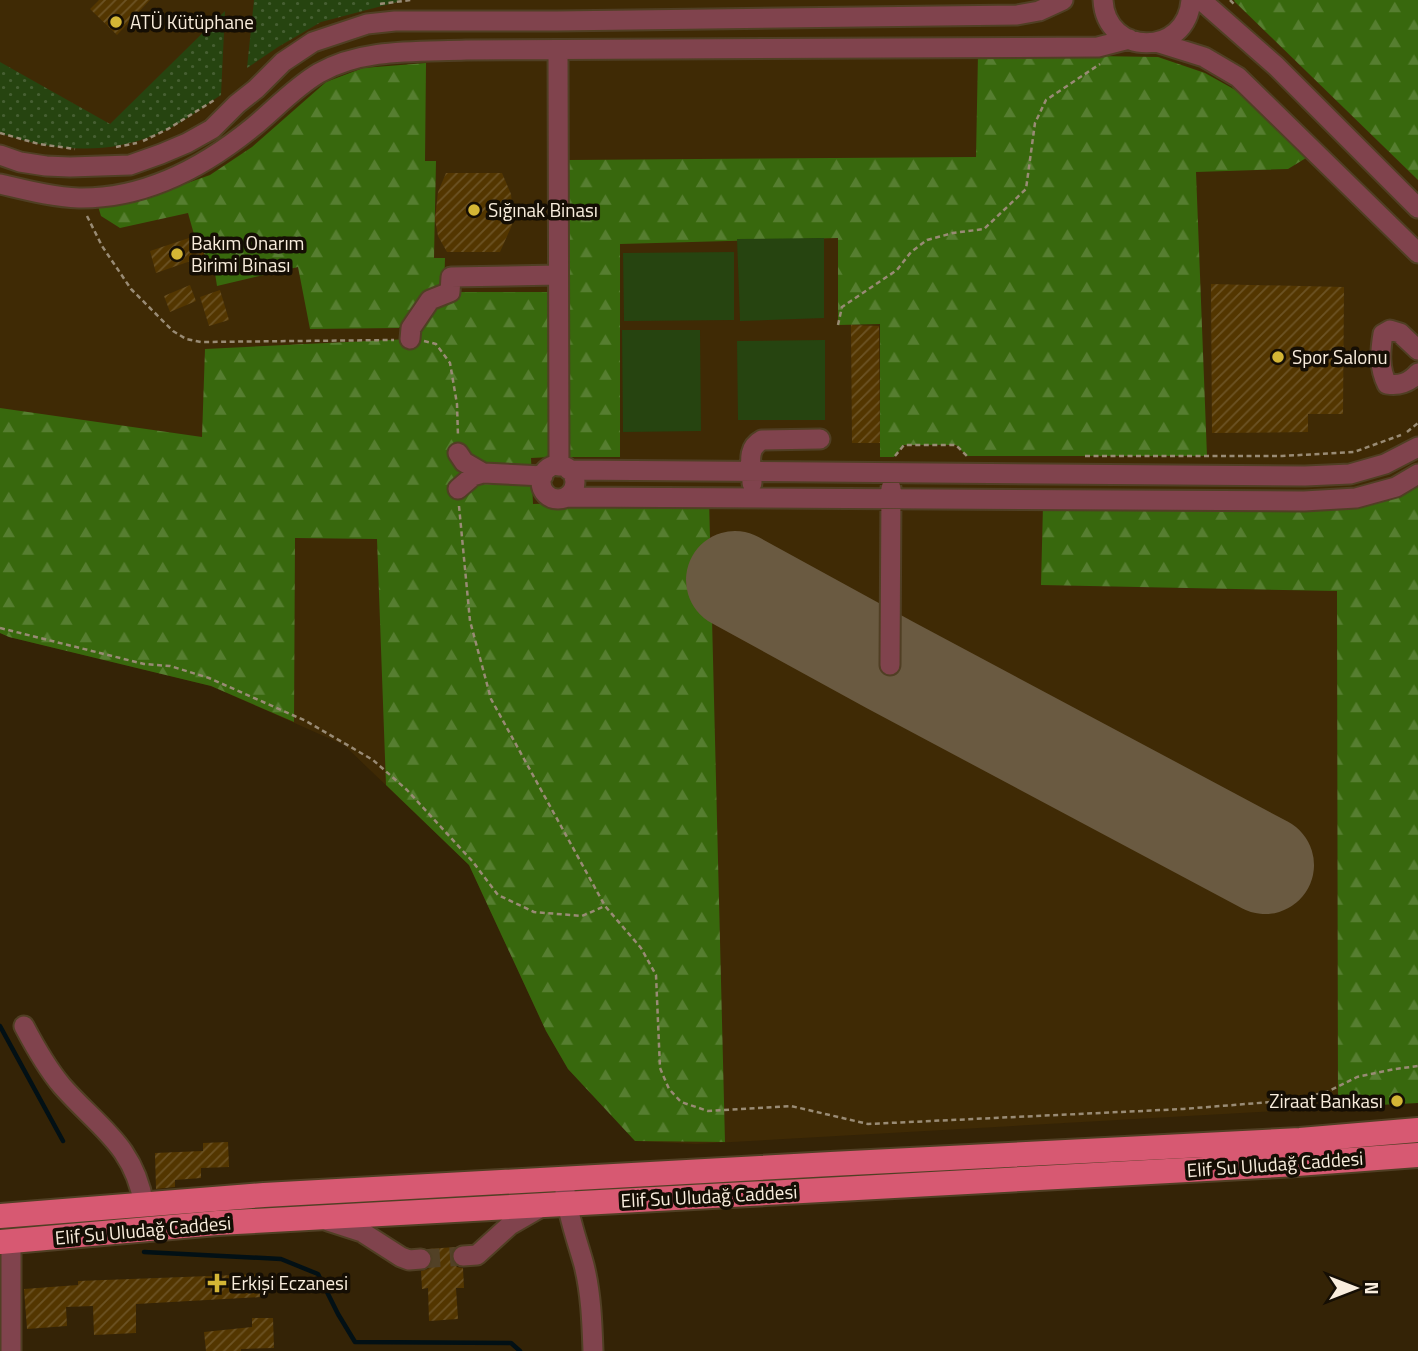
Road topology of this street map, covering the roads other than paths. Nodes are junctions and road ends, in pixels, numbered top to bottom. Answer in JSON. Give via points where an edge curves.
{"nodes":[{"id":1,"x":1063,"y":0,"type":"edge"},
{"id":2,"x":1103,"y":0,"type":"edge"},
{"id":3,"x":1191,"y":0,"type":"edge"},
{"id":4,"x":1201,"y":0,"type":"edge"},
{"id":5,"x":697,"y":19,"type":"junction"},
{"id":6,"x":1119,"y":42,"type":"junction"},
{"id":7,"x":1156,"y":42,"type":"junction"},
{"id":8,"x":698,"y":49,"type":"junction"},
{"id":9,"x":558,"y":50,"type":"junction"},
{"id":10,"x":229,"y":99,"type":"junction"},
{"id":11,"x":252,"y":128,"type":"junction"},
{"id":12,"x":1362,"y":152,"type":"junction"},
{"id":13,"x":0,"y":155,"type":"edge"},
{"id":14,"x":1339,"y":175,"type":"junction"},
{"id":15,"x":0,"y":184,"type":"edge"},
{"id":16,"x":1418,"y":208,"type":"edge"},
{"id":17,"x":1418,"y":253,"type":"edge"},
{"id":18,"x":558,"y":275,"type":"junction"},
{"id":19,"x":410,"y":339,"type":"road end"},
{"id":20,"x":1418,"y":351,"type":"edge"},
{"id":21,"x":1418,"y":373,"type":"edge"},
{"id":22,"x":820,"y":439,"type":"dead end"},
{"id":23,"x":1418,"y":447,"type":"edge"},
{"id":24,"x":458,"y":453,"type":"road end"},
{"id":25,"x":893,"y":465,"type":"junction"},
{"id":26,"x":557,"y":471,"type":"junction"},
{"id":27,"x":752,"y":471,"type":"junction"},
{"id":28,"x":483,"y":473,"type":"junction"},
{"id":29,"x":1418,"y":474,"type":"edge"},
{"id":30,"x":458,"y":489,"type":"road end"},
{"id":31,"x":566,"y":497,"type":"junction"},
{"id":32,"x":752,"y":498,"type":"junction"},
{"id":33,"x":891,"y":499,"type":"junction"},
{"id":34,"x":890,"y":665,"type":"dead end"},
{"id":35,"x":23,"y":1026,"type":"dead end"},
{"id":36,"x":1418,"y":1130,"type":"edge"},
{"id":37,"x":1418,"y":1155,"type":"edge"},
{"id":38,"x":563,"y":1180,"type":"junction"},
{"id":39,"x":144,"y":1205,"type":"junction"},
{"id":40,"x":555,"y":1205,"type":"junction"},
{"id":41,"x":0,"y":1210,"type":"edge"},
{"id":42,"x":317,"y":1217,"type":"junction"},
{"id":43,"x":5,"y":1241,"type":"edge"},
{"id":44,"x":463,"y":1256,"type":"tunnel mouth"},
{"id":45,"x":421,"y":1259,"type":"tunnel mouth"},
{"id":46,"x":11,"y":1351,"type":"edge"},
{"id":47,"x":593,"y":1351,"type":"edge"}],
"edges":[{"from":1,"to":5,"type":"street","via":[[1017,15]]},
{"from":2,"to":6,"type":"street"},
{"from":3,"to":7,"type":"street","via":[[1180,29]]},
{"from":4,"to":12,"type":"street"},
{"from":5,"to":8,"type":"street"},
{"from":5,"to":10,"type":"street","via":[[367,24],[313,42],[283,62],[256,89]]},
{"from":6,"to":7,"type":"street"},
{"from":6,"to":8,"type":"street","via":[[1085,48]]},
{"from":7,"to":14,"type":"street","via":[[1204,57],[1238,77]]},
{"from":8,"to":9,"type":"street"},
{"from":9,"to":11,"type":"street","via":[[361,57],[320,73]]},
{"from":9,"to":18,"type":"street"},
{"from":10,"to":11,"type":"street"},
{"from":10,"to":13,"type":"street","via":[[212,129],[130,165],[46,166]]},
{"from":11,"to":15,"type":"street","via":[[206,161],[166,181],[119,195],[79,198]]},
{"from":12,"to":14,"type":"street"},
{"from":12,"to":16,"type":"street"},
{"from":14,"to":17,"type":"street"},
{"from":18,"to":19,"type":"street","via":[[451,277],[450,292],[430,300],[411,328]]},
{"from":18,"to":26,"type":"street"},
{"from":20,"to":21,"type":"street","via":[[1400,333],[1390,330],[1383,334],[1380,350],[1387,384],[1398,386]]},
{"from":22,"to":27,"type":"street","via":[[762,440],[750,454]]},
{"from":23,"to":25,"type":"street","via":[[1385,464],[1350,474],[1305,476]]},
{"from":24,"to":28,"type":"street"},
{"from":25,"to":27,"type":"street"},
{"from":25,"to":33,"type":"street"},
{"from":26,"to":27,"type":"street"},
{"from":26,"to":28,"type":"street"},
{"from":26,"to":31,"type":"street","via":[[573,474],[575,484]]},
{"from":26,"to":31,"type":"street","via":[[542,484],[547,495]]},
{"from":27,"to":32,"type":"street"},
{"from":28,"to":30,"type":"street"},
{"from":29,"to":33,"type":"street","via":[[1356,498],[1304,501]]},
{"from":31,"to":32,"type":"street"},
{"from":32,"to":33,"type":"street"},
{"from":33,"to":34,"type":"street"},
{"from":35,"to":39,"type":"street","via":[[61,1084],[129,1159]]},
{"from":36,"to":38,"type":"main road","name":"Elif Su Uludağ Caddesi"},
{"from":37,"to":40,"type":"main road","name":"Elif Su Uludağ Caddesi"},
{"from":38,"to":39,"type":"main road","name":"Elif Su Uludağ Caddesi"},
{"from":38,"to":40,"type":"street"},
{"from":39,"to":41,"type":"main road","name":"Elif Su Uludağ Caddesi"},
{"from":40,"to":42,"type":"main road","name":"Elif Su Uludağ Caddesi"},
{"from":40,"to":44,"type":"street","via":[[510,1225],[477,1255]]},
{"from":40,"to":47,"type":"street","via":[[584,1267]]},
{"from":42,"to":43,"type":"main road","name":"Elif Su Uludağ Caddesi"},
{"from":42,"to":45,"type":"street","via":[[352,1227],[409,1260]]},
{"from":43,"to":46,"type":"street"}]}
